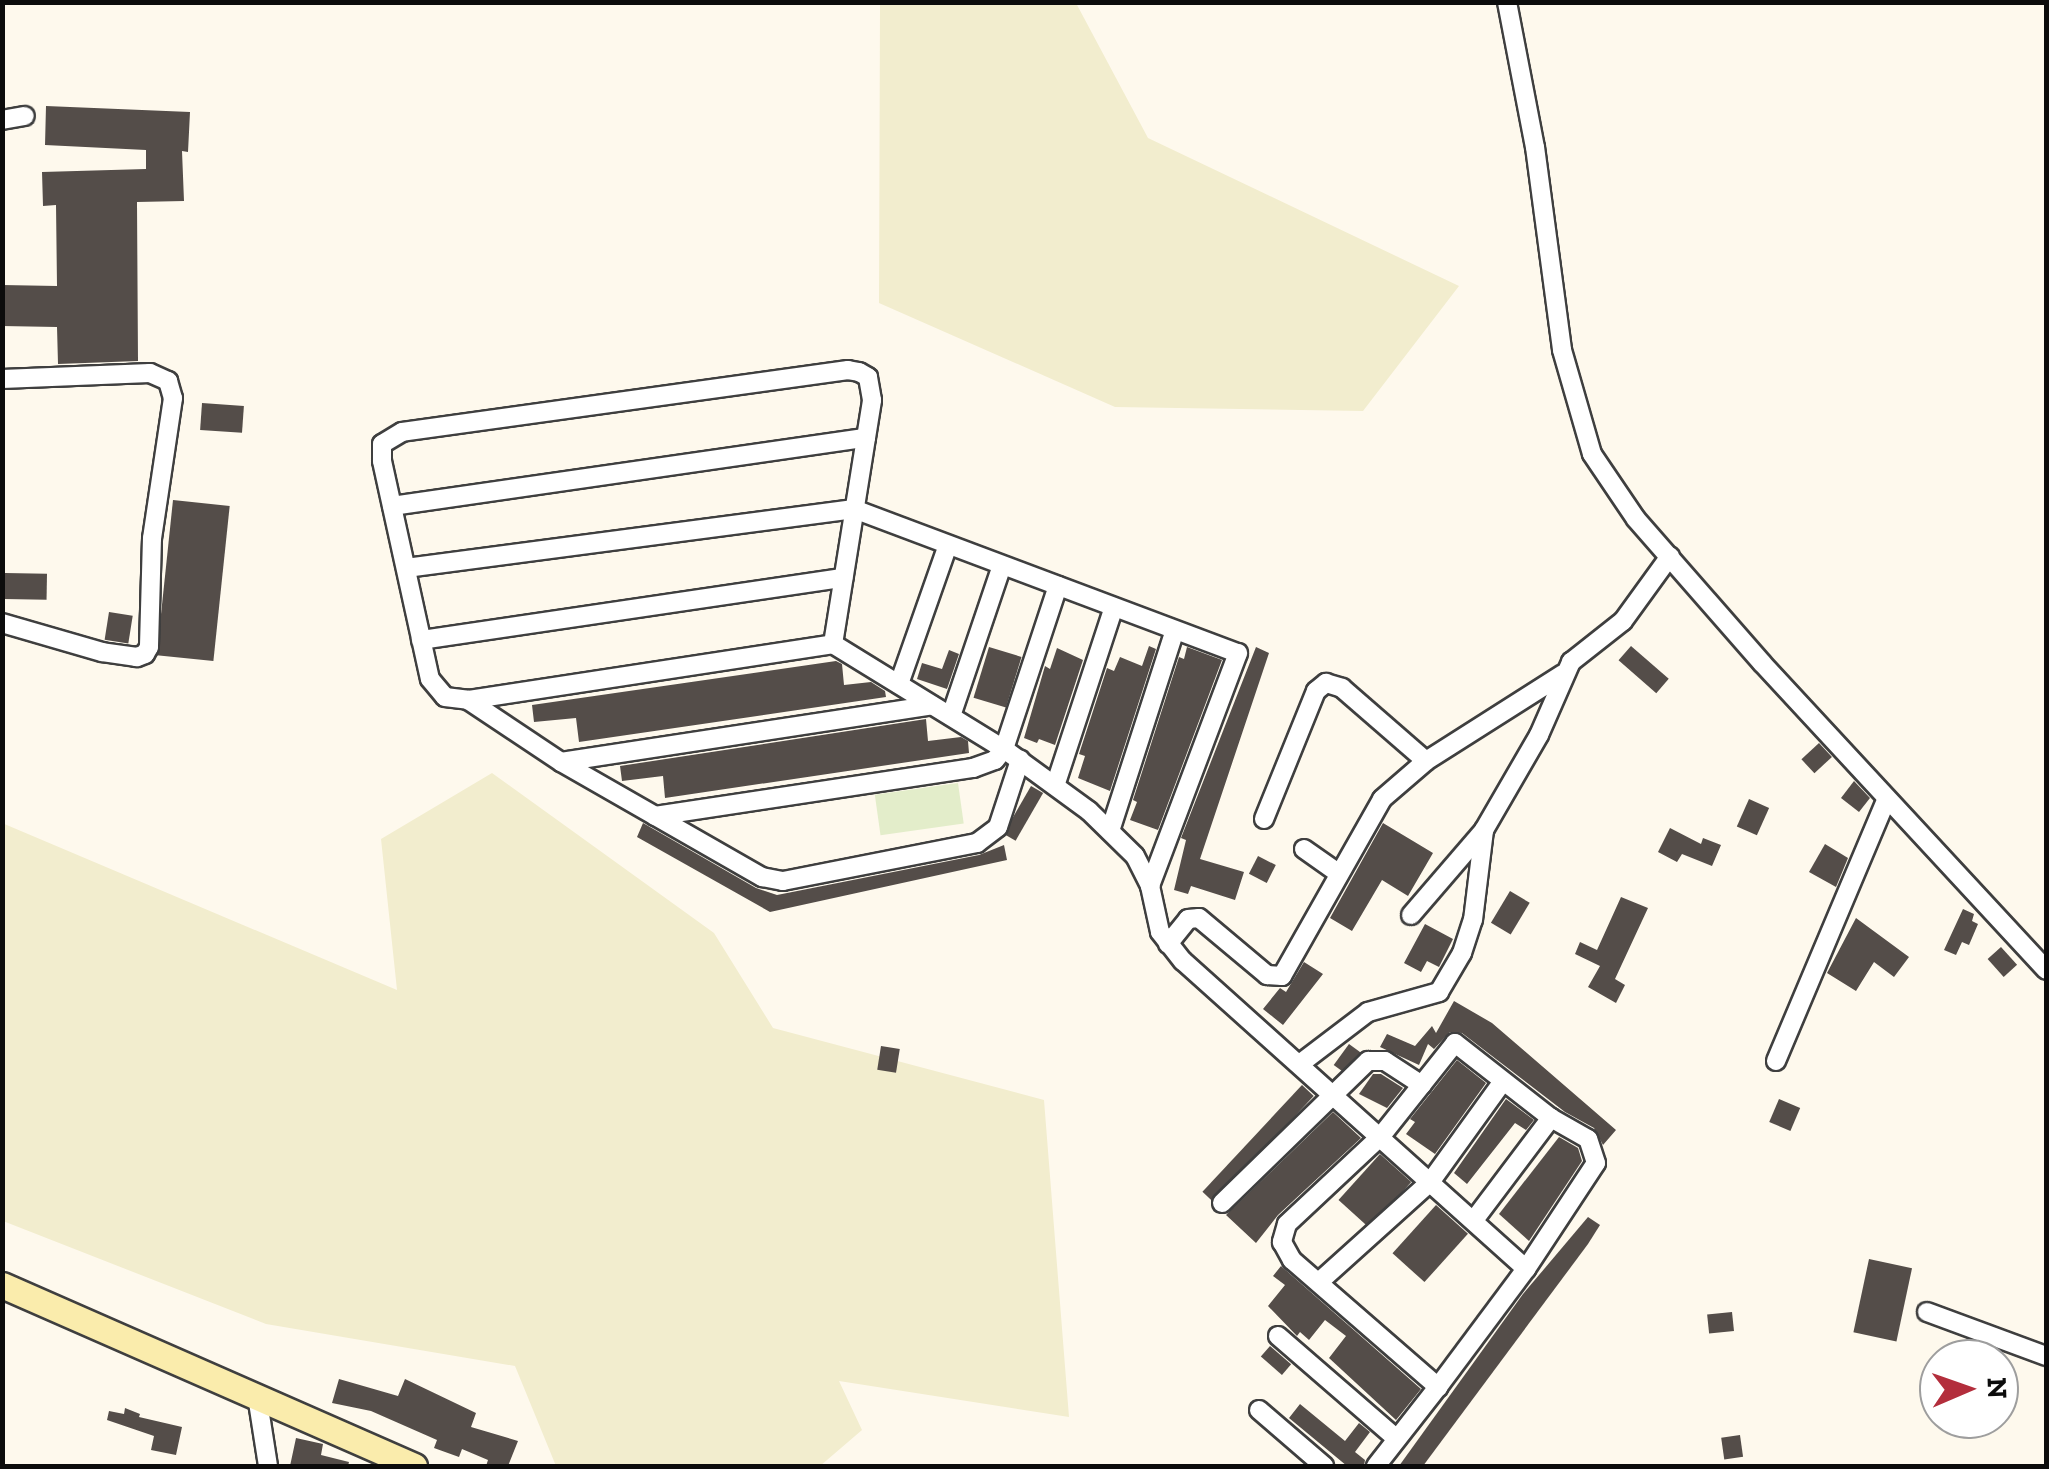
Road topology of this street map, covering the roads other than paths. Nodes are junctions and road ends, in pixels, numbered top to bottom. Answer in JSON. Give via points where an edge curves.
{"nodes":[{"id":1,"x":1506,"y":2,"type":"edge"},
{"id":2,"x":25,"y":116,"type":"dead end"},
{"id":3,"x":2,"y":120,"type":"edge"},
{"id":4,"x":2,"y":379,"type":"edge"},
{"id":5,"x":866,"y":438,"type":"junction"},
{"id":6,"x":392,"y":506,"type":"junction"},
{"id":7,"x":854,"y":510,"type":"junction"},
{"id":8,"x":948,"y":545,"type":"junction"},
{"id":9,"x":1670,"y":556,"type":"junction"},
{"id":10,"x":1002,"y":565,"type":"junction"},
{"id":11,"x":406,"y":568,"type":"junction"},
{"id":12,"x":843,"y":578,"type":"junction"},
{"id":13,"x":1058,"y":586,"type":"junction"},
{"id":14,"x":1114,"y":607,"type":"junction"},
{"id":15,"x":2,"y":622,"type":"edge"},
{"id":16,"x":1175,"y":630,"type":"junction"},
{"id":17,"x":421,"y":640,"type":"junction"},
{"id":18,"x":833,"y":644,"type":"junction"},
{"id":19,"x":1563,"y":674,"type":"junction"},
{"id":20,"x":899,"y":684,"type":"junction"},
{"id":21,"x":468,"y":700,"type":"junction"},
{"id":22,"x":932,"y":704,"type":"junction"},
{"id":23,"x":950,"y":716,"type":"junction"},
{"id":24,"x":1004,"y":748,"type":"junction"},
{"id":25,"x":1020,"y":760,"type":"junction"},
{"id":26,"x":1426,"y":761,"type":"junction"},
{"id":27,"x":561,"y":762,"type":"junction"},
{"id":28,"x":1056,"y":783,"type":"junction"},
{"id":29,"x":1886,"y":800,"type":"junction"},
{"id":30,"x":655,"y":816,"type":"junction"},
{"id":31,"x":1264,"y":818,"type":"dead end"},
{"id":32,"x":1484,"y":830,"type":"junction"},
{"id":33,"x":1110,"y":831,"type":"junction"},
{"id":34,"x":1304,"y":850,"type":"dead end"},
{"id":35,"x":1338,"y":873,"type":"junction"},
{"id":36,"x":1150,"y":886,"type":"junction"},
{"id":37,"x":1411,"y":915,"type":"dead end"},
{"id":38,"x":1168,"y":944,"type":"junction"},
{"id":39,"x":2046,"y":970,"type":"edge"},
{"id":40,"x":1776,"y":1060,"type":"dead end"},
{"id":41,"x":1301,"y":1063,"type":"junction"},
{"id":42,"x":1504,"y":1081,"type":"junction"},
{"id":43,"x":1422,"y":1085,"type":"junction"},
{"id":44,"x":1334,"y":1093,"type":"junction"},
{"id":45,"x":1550,"y":1118,"type":"junction"},
{"id":46,"x":1381,"y":1136,"type":"junction"},
{"id":47,"x":1430,"y":1181,"type":"junction"},
{"id":48,"x":1222,"y":1202,"type":"dead end"},
{"id":49,"x":1474,"y":1220,"type":"junction"},
{"id":50,"x":1526,"y":1268,"type":"junction"},
{"id":51,"x":1318,"y":1282,"type":"junction"},
{"id":52,"x":2,"y":1285,"type":"edge"},
{"id":53,"x":1927,"y":1312,"type":"dead end"},
{"id":54,"x":1278,"y":1336,"type":"dead end"},
{"id":55,"x":2046,"y":1356,"type":"edge"},
{"id":56,"x":1438,"y":1387,"type":"junction"},
{"id":57,"x":258,"y":1402,"type":"junction"},
{"id":58,"x":1259,"y":1410,"type":"dead end"},
{"id":59,"x":1398,"y":1438,"type":"junction"},
{"id":60,"x":268,"y":1466,"type":"edge"},
{"id":61,"x":414,"y":1466,"type":"edge"},
{"id":62,"x":1324,"y":1466,"type":"edge"},
{"id":63,"x":1376,"y":1466,"type":"edge"}],
"edges":[{"from":1,"to":9,"type":"street","via":[[1536,147],[1572,397],[1614,491]]},
{"from":2,"to":3,"type":"street"},
{"from":4,"to":15,"type":"street","via":[[150,373],[168,381],[173,398],[152,538],[145,654],[102,652]]},
{"from":5,"to":6,"type":"street"},
{"from":5,"to":6,"type":"street","via":[[872,388],[868,377],[848,370],[402,432],[386,438],[381,452]]},
{"from":5,"to":7,"type":"street"},
{"from":6,"to":11,"type":"street"},
{"from":7,"to":8,"type":"street"},
{"from":7,"to":11,"type":"street"},
{"from":7,"to":12,"type":"street"},
{"from":8,"to":10,"type":"street"},
{"from":8,"to":20,"type":"street"},
{"from":9,"to":19,"type":"street","via":[[1623,622],[1584,649]]},
{"from":9,"to":29,"type":"street"},
{"from":10,"to":13,"type":"street"},
{"from":10,"to":23,"type":"street"},
{"from":11,"to":17,"type":"street"},
{"from":12,"to":17,"type":"street"},
{"from":12,"to":18,"type":"street"},
{"from":13,"to":14,"type":"street"},
{"from":13,"to":24,"type":"street"},
{"from":14,"to":16,"type":"street"},
{"from":14,"to":28,"type":"street"},
{"from":16,"to":33,"type":"street"},
{"from":16,"to":36,"type":"street","via":[[1238,653]]},
{"from":17,"to":21,"type":"street","via":[[434,688],[444,697]]},
{"from":18,"to":20,"type":"street"},
{"from":18,"to":21,"type":"street"},
{"from":19,"to":26,"type":"street"},
{"from":19,"to":32,"type":"street","via":[[1538,735]]},
{"from":20,"to":22,"type":"street"},
{"from":21,"to":27,"type":"street"},
{"from":22,"to":23,"type":"street"},
{"from":22,"to":27,"type":"street"},
{"from":23,"to":24,"type":"street"},
{"from":24,"to":25,"type":"street"},
{"from":24,"to":30,"type":"street","via":[[974,768]]},
{"from":25,"to":28,"type":"street"},
{"from":25,"to":30,"type":"street","via":[[1003,816],[989,837],[796,880],[762,877]]},
{"from":26,"to":31,"type":"street","via":[[1342,688],[1326,682],[1316,690]]},
{"from":26,"to":35,"type":"street","via":[[1371,813]]},
{"from":27,"to":30,"type":"street"},
{"from":28,"to":33,"type":"street"},
{"from":29,"to":39,"type":"street"},
{"from":29,"to":40,"type":"street"},
{"from":32,"to":37,"type":"street"},
{"from":32,"to":41,"type":"street","via":[[1473,920],[1439,992],[1368,1012]]},
{"from":33,"to":36,"type":"street"},
{"from":34,"to":35,"type":"street"},
{"from":35,"to":38,"type":"street","via":[[1277,978],[1199,918],[1188,919]]},
{"from":36,"to":38,"type":"street","via":[[1154,916]]},
{"from":38,"to":41,"type":"street"},
{"from":41,"to":44,"type":"street"},
{"from":42,"to":43,"type":"street","via":[[1454,1042]]},
{"from":42,"to":45,"type":"street"},
{"from":42,"to":47,"type":"street"},
{"from":43,"to":44,"type":"street","via":[[1376,1060]]},
{"from":43,"to":46,"type":"street"},
{"from":44,"to":46,"type":"street"},
{"from":44,"to":48,"type":"street"},
{"from":45,"to":49,"type":"street"},
{"from":45,"to":50,"type":"street","via":[[1588,1140],[1596,1163]]},
{"from":46,"to":47,"type":"street"},
{"from":46,"to":51,"type":"street","via":[[1284,1231],[1286,1253]]},
{"from":47,"to":49,"type":"street"},
{"from":47,"to":51,"type":"street"},
{"from":49,"to":50,"type":"street"},
{"from":50,"to":56,"type":"street"},
{"from":51,"to":56,"type":"street"},
{"from":52,"to":57,"type":"street"},
{"from":53,"to":55,"type":"street"},
{"from":54,"to":59,"type":"street"},
{"from":56,"to":59,"type":"street"},
{"from":57,"to":60,"type":"street"},
{"from":57,"to":61,"type":"street"},
{"from":58,"to":62,"type":"street"},
{"from":59,"to":63,"type":"street"}]}
